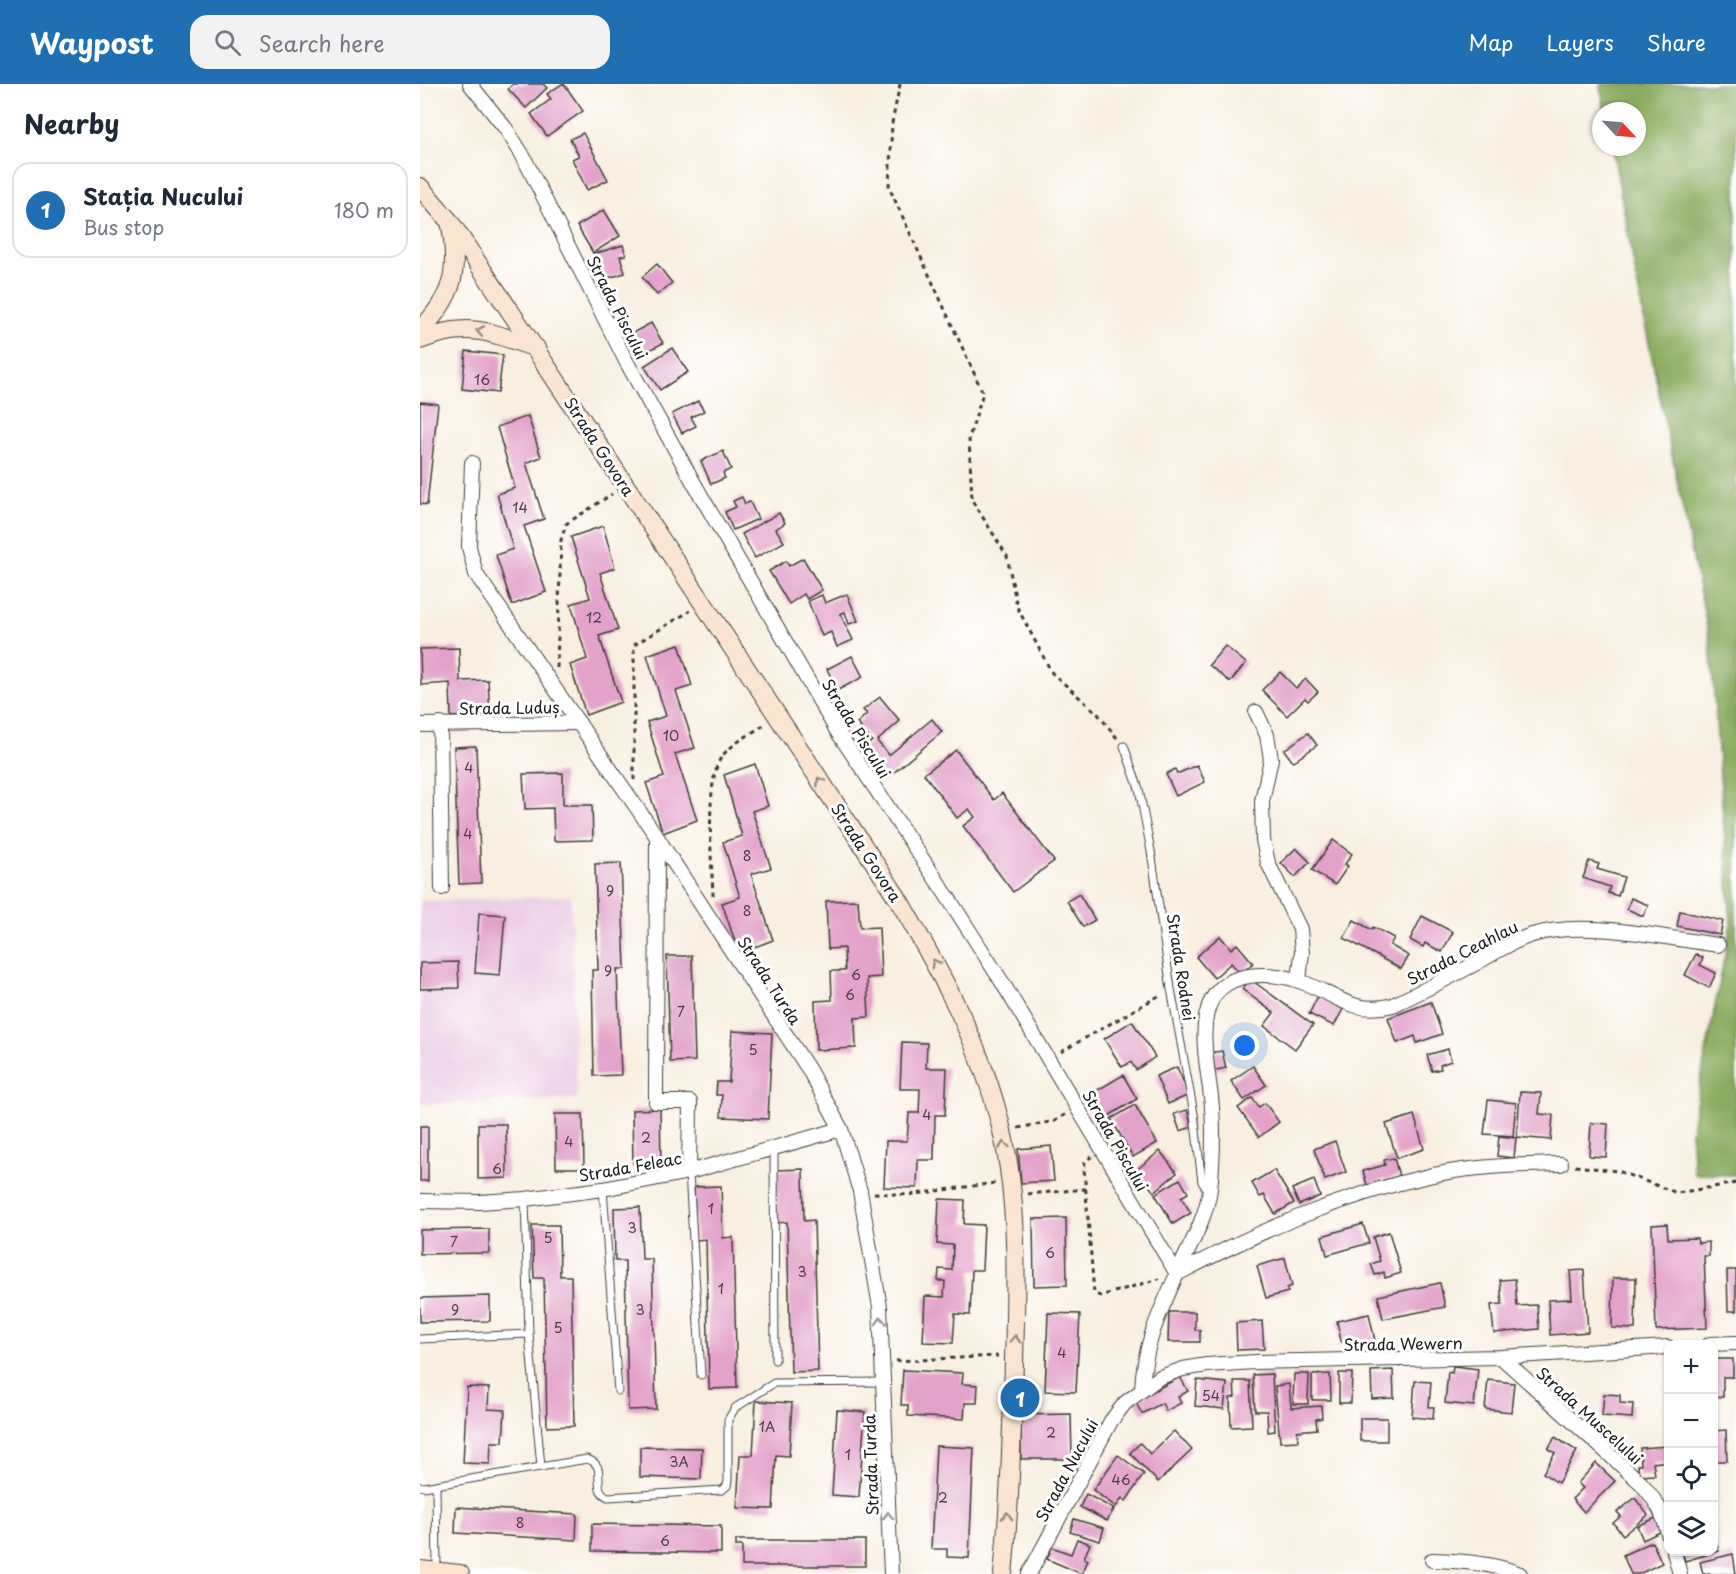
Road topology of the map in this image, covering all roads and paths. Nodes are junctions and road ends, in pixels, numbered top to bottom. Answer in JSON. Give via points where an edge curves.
{"nodes":[{"id":1,"x":470,"y":84,"type":"edge"},
{"id":2,"x":900,"y":84,"type":"edge"},
{"id":3,"x":421,"y":187,"type":"edge"},
{"id":4,"x":450,"y":222,"type":"junction"},
{"id":5,"x":420,"y":331,"type":"edge"},
{"id":6,"x":420,"y":340,"type":"edge"},
{"id":7,"x":536,"y":348,"type":"junction"},
{"id":8,"x":472,"y":463,"type":"dead end"},
{"id":9,"x":626,"y":485,"type":"junction"},
{"id":10,"x":703,"y":603,"type":"junction"},
{"id":11,"x":557,"y":691,"type":"junction"},
{"id":12,"x":1256,"y":712,"type":"dead end"},
{"id":13,"x":777,"y":715,"type":"junction"},
{"id":14,"x":579,"y":723,"type":"junction"},
{"id":15,"x":440,"y":724,"type":"junction"},
{"id":16,"x":420,"y":725,"type":"edge"},
{"id":17,"x":1124,"y":746,"type":"joint"},
{"id":18,"x":634,"y":806,"type":"junction"},
{"id":19,"x":657,"y":837,"type":"junction"},
{"id":20,"x":442,"y":888,"type":"dead end"},
{"id":21,"x":711,"y":921,"type":"junction"},
{"id":22,"x":1718,"y":945,"type":"dead end"},
{"id":23,"x":1299,"y":981,"type":"junction"},
{"id":24,"x":1171,"y":989,"type":"junction"},
{"id":25,"x":1049,"y":1059,"type":"junction"},
{"id":26,"x":1077,"y":1107,"type":"junction"},
{"id":27,"x":841,"y":1129,"type":"junction"},
{"id":28,"x":1002,"y":1131,"type":"junction"},
{"id":29,"x":774,"y":1148,"type":"junction"},
{"id":30,"x":1104,"y":1150,"type":"junction"},
{"id":31,"x":1561,"y":1164,"type":"joint"},
{"id":32,"x":689,"y":1172,"type":"junction"},
{"id":33,"x":1736,"y":1183,"type":"edge"},
{"id":34,"x":1010,"y":1189,"type":"junction"},
{"id":35,"x":1086,"y":1189,"type":"junction"},
{"id":36,"x":603,"y":1190,"type":"junction"},
{"id":37,"x":860,"y":1191,"type":"junction"},
{"id":38,"x":1210,"y":1192,"type":"junction"},
{"id":39,"x":525,"y":1199,"type":"junction"},
{"id":40,"x":420,"y":1201,"type":"edge"},
{"id":41,"x":1177,"y":1274,"type":"junction"},
{"id":42,"x":529,"y":1334,"type":"junction"},
{"id":43,"x":420,"y":1339,"type":"edge"},
{"id":44,"x":1736,"y":1343,"type":"edge"},
{"id":45,"x":1718,"y":1344,"type":"edge"},
{"id":46,"x":1664,"y":1347,"type":"edge"},
{"id":47,"x":1014,"y":1355,"type":"junction"},
{"id":48,"x":1501,"y":1357,"type":"junction"},
{"id":49,"x":776,"y":1360,"type":"dead end"},
{"id":50,"x":883,"y":1362,"type":"junction"},
{"id":51,"x":701,"y":1375,"type":"dead end"},
{"id":52,"x":884,"y":1382,"type":"junction"},
{"id":53,"x":1142,"y":1389,"type":"junction"},
{"id":54,"x":618,"y":1391,"type":"dead end"},
{"id":55,"x":541,"y":1467,"type":"junction"},
{"id":56,"x":436,"y":1485,"type":"junction"},
{"id":57,"x":420,"y":1486,"type":"edge"},
{"id":58,"x":1664,"y":1516,"type":"edge"},
{"id":59,"x":1675,"y":1556,"type":"edge"},
{"id":60,"x":1432,"y":1560,"type":"dead end"},
{"id":61,"x":428,"y":1571,"type":"edge"},
{"id":62,"x":460,"y":1574,"type":"edge"},
{"id":63,"x":891,"y":1574,"type":"edge"},
{"id":64,"x":1003,"y":1574,"type":"edge"},
{"id":65,"x":1029,"y":1574,"type":"edge"},
{"id":66,"x":1520,"y":1574,"type":"edge"},
{"id":67,"x":1680,"y":1574,"type":"edge"}],
"edges":[{"from":1,"to":25,"type":"street","name":"Strada Piscului","via":[[522,154],[626,361],[837,731]]},
{"from":2,"to":17,"type":"path","via":[[892,123],[889,187],[983,393],[969,438],[972,500],[1007,556],[1017,607],[1052,673],[1098,714]]},
{"from":3,"to":4,"type":"main road","name":"Strada Govora"},
{"from":4,"to":5,"type":"main road","via":[[453,278],[436,314]]},
{"from":4,"to":7,"type":"main road","name":"Strada Govora"},
{"from":7,"to":6,"type":"main road","one_way":true,"via":[[474,328],[454,329]]},
{"from":7,"to":9,"type":"main road","name":"Strada Govora"},
{"from":8,"to":11,"type":"street","name":"Strada Turda","via":[[471,562]]},
{"from":9,"to":10,"type":"main road","name":"Strada Govora"},
{"from":9,"to":11,"type":"path","via":[[566,524],[561,540]]},
{"from":10,"to":13,"type":"main road","name":"Strada Govora"},
{"from":10,"to":18,"type":"path","via":[[634,645]]},
{"from":11,"to":14,"type":"street","name":"Strada Turda"},
{"from":12,"to":23,"type":"street","via":[[1267,735],[1271,759],[1262,801],[1263,840],[1268,863],[1300,929]]},
{"from":13,"to":21,"type":"path","via":[[722,755],[714,774]]},
{"from":28,"to":13,"type":"main road","name":"Strada Govora","one_way":true,"via":[[969,1032],[930,954]]},
{"from":14,"to":15,"type":"street","name":"Strada Luduș"},
{"from":14,"to":18,"type":"street","name":"Strada Turda"},
{"from":15,"to":16,"type":"street","name":"Strada Luduș"},
{"from":15,"to":20,"type":"street","name":"Strada Luduș"},
{"from":17,"to":24,"type":"lane","name":"Strada Rodnei","via":[[1145,820]]},
{"from":18,"to":19,"type":"street","name":"Strada Turda"},
{"from":19,"to":21,"type":"street","name":"Strada Turda"},
{"from":19,"to":32,"type":"street","via":[[656,1102],[690,1102]]},
{"from":21,"to":27,"type":"street","name":"Strada Turda","via":[[809,1070]]},
{"from":22,"to":23,"type":"street","name":"Strada Ceahlau","via":[[1605,930],[1557,929],[1517,940],[1468,968],[1381,1008],[1349,1004]]},
{"from":23,"to":38,"type":"street","name":"Strada Ceahlau","via":[[1249,976],[1228,982],[1212,998],[1204,1023],[1204,1060],[1214,1141]]},
{"from":24,"to":25,"type":"path"},
{"from":24,"to":38,"type":"lane","name":"Strada Rodnei","via":[[1202,1182]]},
{"from":25,"to":26,"type":"street","name":"Strada Piscului"},
{"from":26,"to":28,"type":"path","via":[[1054,1121]]},
{"from":26,"to":30,"type":"street","name":"Strada Piscului"},
{"from":27,"to":29,"type":"street","name":"Strada Feleac"},
{"from":27,"to":37,"type":"street","name":"Strada Turda"},
{"from":34,"to":28,"type":"main road","name":"Strada Govora","one_way":true},
{"from":29,"to":32,"type":"street","name":"Strada Feleac"},
{"from":29,"to":49,"type":"lane"},
{"from":30,"to":35,"type":"path","via":[[1085,1162]]},
{"from":30,"to":41,"type":"street","name":"Strada Piscului"},
{"from":31,"to":33,"type":"path","via":[[1618,1171],[1677,1193]]},
{"from":31,"to":41,"type":"street","via":[[1506,1165],[1434,1174],[1352,1196],[1261,1232]]},
{"from":32,"to":36,"type":"street","name":"Strada Feleac"},
{"from":32,"to":51,"type":"lane"},
{"from":34,"to":35,"type":"path"},
{"from":34,"to":37,"type":"path","via":[[908,1195]]},
{"from":47,"to":34,"type":"main road","name":"Strada Govora","one_way":true,"via":[[1015,1236]]},
{"from":35,"to":41,"type":"path","via":[[1094,1293],[1100,1296]]},
{"from":36,"to":39,"type":"street","name":"Strada Feleac"},
{"from":36,"to":54,"type":"lane"},
{"from":50,"to":37,"type":"street","name":"Strada Turda","one_way":true,"via":[[880,1307]]},
{"from":38,"to":41,"type":"street","name":"Strada Ceahlau","via":[[1204,1216]]},
{"from":39,"to":40,"type":"street","name":"Strada Feleac"},
{"from":39,"to":42,"type":"lane"},
{"from":41,"to":53,"type":"street","via":[[1149,1339]]},
{"from":42,"to":43,"type":"lane"},
{"from":42,"to":55,"type":"lane"},
{"from":44,"to":45,"type":"street"},
{"from":46,"to":48,"type":"street","name":"Strada Wewern"},
{"from":47,"to":50,"type":"path"},
{"from":64,"to":47,"type":"main road","name":"Strada Govora","one_way":true},
{"from":48,"to":53,"type":"street","name":"Strada Wewern","via":[[1207,1365],[1160,1377]]},
{"from":48,"to":58,"type":"street","name":"Strada Muscelului","via":[[1641,1483]]},
{"from":50,"to":52,"type":"street","name":"Strada Turda"},
{"from":52,"to":55,"type":"lane","via":[[774,1383],[735,1408],[728,1420],[728,1486],[722,1490],[608,1497],[600,1490],[594,1461]]},
{"from":63,"to":52,"type":"street","name":"Strada Turda","one_way":true},
{"from":53,"to":65,"type":"street","name":"Strada Nucului","via":[[1111,1421]]},
{"from":55,"to":56,"type":"lane"},
{"from":56,"to":57,"type":"lane"},
{"from":56,"to":61,"type":"lane"},
{"from":59,"to":67,"type":"street"},
{"from":60,"to":66,"type":"street","via":[[1466,1561]]},
{"from":61,"to":62,"type":"main road"}]}
